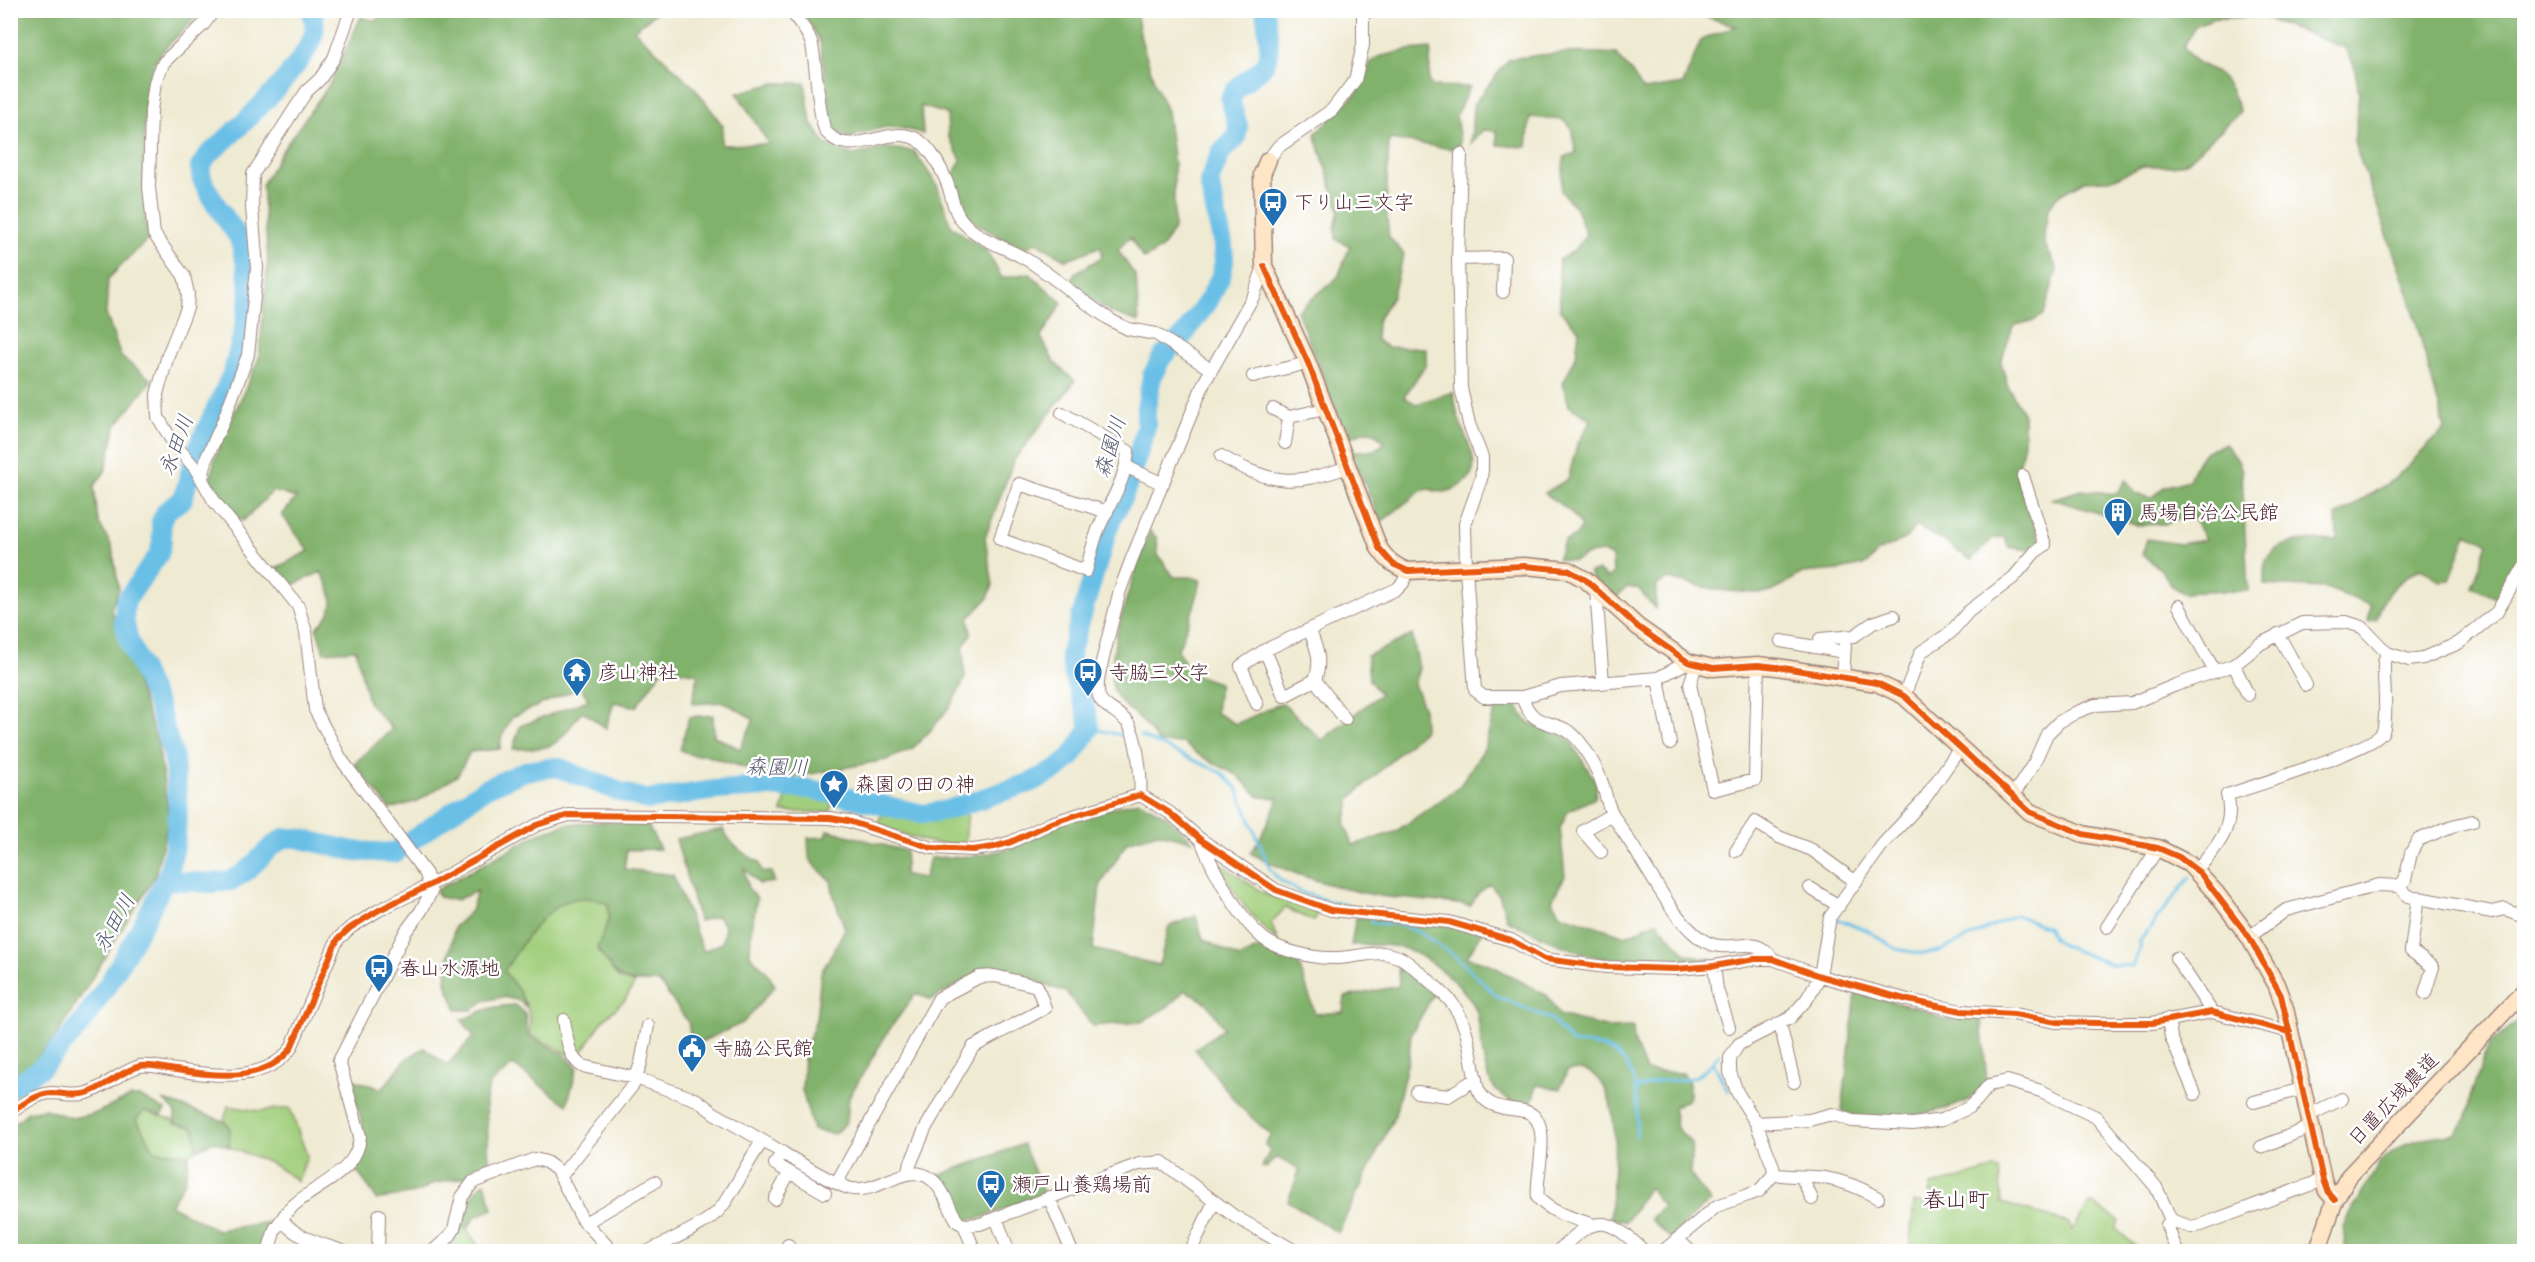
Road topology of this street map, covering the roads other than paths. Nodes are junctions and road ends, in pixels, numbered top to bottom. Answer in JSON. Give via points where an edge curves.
{"nodes":[{"id":1,"x":214,"y":10,"type":"edge"},
{"id":2,"x":351,"y":10,"type":"edge"},
{"id":3,"x":790,"y":10,"type":"edge"},
{"id":4,"x":1363,"y":10,"type":"edge"},
{"id":5,"x":1461,"y":154,"type":"dead end"},
{"id":6,"x":1268,"y":160,"type":"joint"},
{"id":7,"x":1458,"y":259,"type":"junction"},
{"id":8,"x":1264,"y":266,"type":"junction"},
{"id":9,"x":1503,"y":292,"type":"dead end"},
{"id":10,"x":1308,"y":363,"type":"junction"},
{"id":11,"x":1210,"y":369,"type":"junction"},
{"id":12,"x":1253,"y":376,"type":"dead end"},
{"id":13,"x":1273,"y":409,"type":"dead end"},
{"id":14,"x":1325,"y":409,"type":"junction"},
{"id":15,"x":1062,"y":413,"type":"dead end"},
{"id":16,"x":1289,"y":417,"type":"junction"},
{"id":17,"x":1285,"y":443,"type":"dead end"},
{"id":18,"x":1221,"y":456,"type":"dead end"},
{"id":19,"x":1348,"y":466,"type":"junction"},
{"id":20,"x":1127,"y":467,"type":"junction"},
{"id":21,"x":199,"y":474,"type":"junction"},
{"id":22,"x":2023,"y":476,"type":"dead end"},
{"id":23,"x":1163,"y":484,"type":"junction"},
{"id":24,"x":1107,"y":512,"type":"junction"},
{"id":25,"x":2524,"y":565,"type":"edge"},
{"id":26,"x":1466,"y":570,"type":"junction"},
{"id":27,"x":1408,"y":571,"type":"junction"},
{"id":28,"x":1596,"y":589,"type":"junction"},
{"id":29,"x":2179,"y":606,"type":"dead end"},
{"id":30,"x":1894,"y":616,"type":"dead end"},
{"id":31,"x":1310,"y":631,"type":"junction"},
{"id":32,"x":2278,"y":634,"type":"junction"},
{"id":33,"x":1845,"y":637,"type":"junction"},
{"id":34,"x":1820,"y":639,"type":"dead end"},
{"id":35,"x":1781,"y":641,"type":"dead end"},
{"id":36,"x":1265,"y":650,"type":"junction"},
{"id":37,"x":1844,"y":652,"type":"junction"},
{"id":38,"x":2387,"y":653,"type":"junction"},
{"id":39,"x":1692,"y":664,"type":"junction"},
{"id":40,"x":1758,"y":665,"type":"junction"},
{"id":41,"x":2234,"y":665,"type":"junction"},
{"id":42,"x":2215,"y":672,"type":"junction"},
{"id":43,"x":1658,"y":678,"type":"junction"},
{"id":44,"x":1843,"y":679,"type":"junction"},
{"id":45,"x":1314,"y":680,"type":"junction"},
{"id":46,"x":1603,"y":683,"type":"junction"},
{"id":47,"x":2306,"y":685,"type":"dead end"},
{"id":48,"x":2248,"y":695,"type":"dead end"},
{"id":49,"x":1904,"y":696,"type":"junction"},
{"id":50,"x":1522,"y":697,"type":"junction"},
{"id":51,"x":1257,"y":704,"type":"dead end"},
{"id":52,"x":1345,"y":719,"type":"dead end"},
{"id":53,"x":1670,"y":743,"type":"dead end"},
{"id":54,"x":1960,"y":748,"type":"junction"},
{"id":55,"x":1140,"y":795,"type":"junction"},
{"id":56,"x":2012,"y":797,"type":"junction"},
{"id":57,"x":1612,"y":814,"type":"junction"},
{"id":58,"x":2473,"y":821,"type":"dead end"},
{"id":59,"x":1200,"y":839,"type":"junction"},
{"id":60,"x":2158,"y":848,"type":"junction"},
{"id":61,"x":1736,"y":851,"type":"dead end"},
{"id":62,"x":1601,"y":852,"type":"dead end"},
{"id":63,"x":2196,"y":870,"type":"junction"},
{"id":64,"x":1856,"y":882,"type":"junction"},
{"id":65,"x":430,"y":885,"type":"junction"},
{"id":66,"x":2399,"y":886,"type":"junction"},
{"id":67,"x":1810,"y":888,"type":"dead end"},
{"id":68,"x":2418,"y":897,"type":"junction"},
{"id":69,"x":1839,"y":906,"type":"junction"},
{"id":70,"x":2518,"y":914,"type":"dead end"},
{"id":71,"x":2107,"y":927,"type":"dead end"},
{"id":72,"x":2249,"y":937,"type":"junction"},
{"id":73,"x":2176,"y":958,"type":"dead end"},
{"id":74,"x":1773,"y":959,"type":"junction"},
{"id":75,"x":1714,"y":966,"type":"junction"},
{"id":76,"x":1821,"y":976,"type":"junction"},
{"id":77,"x":2524,"y":991,"type":"edge"},
{"id":78,"x":2425,"y":993,"type":"dead end"},
{"id":79,"x":2212,"y":1012,"type":"junction"},
{"id":80,"x":2168,"y":1019,"type":"junction"},
{"id":81,"x":564,"y":1020,"type":"dead end"},
{"id":82,"x":1780,"y":1024,"type":"junction"},
{"id":83,"x":648,"y":1026,"type":"dead end"},
{"id":84,"x":1729,"y":1027,"type":"dead end"},
{"id":85,"x":2290,"y":1032,"type":"junction"},
{"id":86,"x":636,"y":1078,"type":"junction"},
{"id":87,"x":1476,"y":1079,"type":"junction"},
{"id":88,"x":1794,"y":1082,"type":"dead end"},
{"id":89,"x":2302,"y":1089,"type":"junction"},
{"id":90,"x":1417,"y":1092,"type":"dead end"},
{"id":91,"x":2195,"y":1094,"type":"dead end"},
{"id":92,"x":2342,"y":1099,"type":"dead end"},
{"id":93,"x":2254,"y":1102,"type":"dead end"},
{"id":94,"x":10,"y":1113,"type":"edge"},
{"id":95,"x":2310,"y":1121,"type":"junction"},
{"id":96,"x":1756,"y":1123,"type":"junction"},
{"id":97,"x":763,"y":1141,"type":"junction"},
{"id":98,"x":2261,"y":1147,"type":"dead end"},
{"id":99,"x":782,"y":1152,"type":"junction"},
{"id":100,"x":907,"y":1172,"type":"junction"},
{"id":101,"x":789,"y":1173,"type":"junction"},
{"id":102,"x":1774,"y":1174,"type":"junction"},
{"id":103,"x":561,"y":1176,"type":"junction"},
{"id":104,"x":1802,"y":1178,"type":"junction"},
{"id":105,"x":2323,"y":1180,"type":"junction"},
{"id":106,"x":655,"y":1182,"type":"dead end"},
{"id":107,"x":837,"y":1182,"type":"junction"},
{"id":108,"x":825,"y":1193,"type":"dead end"},
{"id":109,"x":1049,"y":1197,"type":"junction"},
{"id":110,"x":1812,"y":1198,"type":"dead end"},
{"id":111,"x":1878,"y":1198,"type":"dead end"},
{"id":112,"x":775,"y":1199,"type":"dead end"},
{"id":113,"x":2335,"y":1200,"type":"junction"},
{"id":114,"x":1214,"y":1202,"type":"junction"},
{"id":115,"x":379,"y":1215,"type":"dead end"},
{"id":116,"x":996,"y":1218,"type":"junction"},
{"id":117,"x":282,"y":1219,"type":"junction"},
{"id":118,"x":2170,"y":1220,"type":"junction"},
{"id":119,"x":585,"y":1223,"type":"junction"},
{"id":120,"x":1591,"y":1224,"type":"junction"},
{"id":121,"x":964,"y":1225,"type":"junction"},
{"id":122,"x":1677,"y":1239,"type":"junction"},
{"id":123,"x":268,"y":1251,"type":"edge"},
{"id":124,"x":345,"y":1251,"type":"edge"},
{"id":125,"x":378,"y":1251,"type":"edge"},
{"id":126,"x":432,"y":1251,"type":"edge"},
{"id":127,"x":613,"y":1251,"type":"edge"},
{"id":128,"x":647,"y":1251,"type":"edge"},
{"id":129,"x":975,"y":1251,"type":"edge"},
{"id":130,"x":1010,"y":1251,"type":"edge"},
{"id":131,"x":1072,"y":1251,"type":"edge"},
{"id":132,"x":1190,"y":1251,"type":"edge"},
{"id":133,"x":1297,"y":1251,"type":"edge"},
{"id":134,"x":1557,"y":1251,"type":"edge"},
{"id":135,"x":1645,"y":1251,"type":"edge"},
{"id":136,"x":1662,"y":1251,"type":"edge"},
{"id":137,"x":1691,"y":1251,"type":"edge"},
{"id":138,"x":2177,"y":1251,"type":"edge"},
{"id":139,"x":2317,"y":1251,"type":"edge"}],
"edges":[{"from":1,"to":21,"type":"street","via":[[164,62],[155,82],[149,188],[154,234],[184,276],[188,294],[187,308],[157,394],[158,417]]},
{"from":2,"to":21,"type":"street","via":[[334,58],[320,80],[307,91],[253,174],[257,267],[248,355]]},
{"from":3,"to":11,"type":"street","via":[[812,42],[822,123],[828,134],[847,144],[881,136],[903,135],[918,140],[947,182],[952,205],[975,233],[1028,261],[1113,322],[1156,334]]},
{"from":4,"to":6,"type":"street","via":[[1363,45],[1355,80],[1332,110],[1278,147]]},
{"from":5,"to":7,"type":"street"},
{"from":6,"to":8,"type":"street","via":[[1262,174]]},
{"from":7,"to":9,"type":"street","via":[[1504,258]]},
{"from":7,"to":26,"type":"street","via":[[1461,388],[1482,458],[1479,485],[1465,524]]},
{"from":8,"to":10,"type":"street"},
{"from":8,"to":11,"type":"street","via":[[1254,295]]},
{"from":10,"to":12,"type":"street"},
{"from":10,"to":14,"type":"street"},
{"from":11,"to":23,"type":"street"},
{"from":13,"to":16,"type":"street"},
{"from":14,"to":16,"type":"street"},
{"from":14,"to":19,"type":"street"},
{"from":15,"to":20,"type":"street","via":[[1128,452]]},
{"from":16,"to":17,"type":"street"},
{"from":18,"to":19,"type":"street","via":[[1248,472],[1288,481],[1317,477]]},
{"from":19,"to":27,"type":"street","via":[[1379,548],[1393,564]]},
{"from":20,"to":23,"type":"street"},
{"from":20,"to":24,"type":"street"},
{"from":21,"to":65,"type":"street","via":[[214,501],[298,606],[306,632],[315,710],[341,759],[426,874]]},
{"from":22,"to":49,"type":"street","via":[[2045,545],[2014,577],[1968,612],[1950,633],[1921,652]]},
{"from":23,"to":55,"type":"street","via":[[1120,590],[1097,688],[1101,701],[1127,723],[1134,740],[1142,782]]},
{"from":24,"to":24,"type":"street","via":[[1097,531],[1086,571],[1000,539],[1019,484]]},
{"from":25,"to":38,"type":"street","via":[[2497,612],[2459,643],[2409,660]]},
{"from":26,"to":27,"type":"street"},
{"from":26,"to":28,"type":"street","via":[[1524,566],[1568,570]]},
{"from":26,"to":50,"type":"street","via":[[1475,690],[1484,697]]},
{"from":27,"to":31,"type":"street","via":[[1397,589]]},
{"from":28,"to":39,"type":"street","via":[[1638,627]]},
{"from":28,"to":46,"type":"street"},
{"from":29,"to":42,"type":"street"},
{"from":30,"to":33,"type":"street"},
{"from":31,"to":36,"type":"street"},
{"from":31,"to":45,"type":"street","via":[[1320,657]]},
{"from":32,"to":38,"type":"street","via":[[2302,624],[2346,622],[2362,627]]},
{"from":32,"to":41,"type":"street"},
{"from":32,"to":47,"type":"street"},
{"from":33,"to":34,"type":"street"},
{"from":33,"to":37,"type":"street"},
{"from":35,"to":37,"type":"street"},
{"from":36,"to":45,"type":"street","via":[[1284,696]]},
{"from":36,"to":51,"type":"street","via":[[1241,666]]},
{"from":37,"to":44,"type":"street"},
{"from":38,"to":63,"type":"street","via":[[2380,737],[2328,760],[2227,795],[2230,818],[2225,834]]},
{"from":39,"to":40,"type":"street","via":[[1713,668]]},
{"from":39,"to":40,"type":"street","via":[[1690,684],[1713,790],[1755,780]]},
{"from":39,"to":43,"type":"street"},
{"from":40,"to":44,"type":"street"},
{"from":41,"to":42,"type":"street"},
{"from":41,"to":48,"type":"street"},
{"from":42,"to":56,"type":"street","via":[[2132,703],[2096,705],[2059,722],[2047,734]]},
{"from":43,"to":46,"type":"street"},
{"from":43,"to":53,"type":"street"},
{"from":44,"to":49,"type":"street","via":[[1887,686]]},
{"from":45,"to":52,"type":"street"},
{"from":46,"to":50,"type":"street","via":[[1561,686]]},
{"from":49,"to":54,"type":"street"},
{"from":50,"to":57,"type":"street","via":[[1534,718],[1572,732],[1595,768]]},
{"from":54,"to":56,"type":"street"},
{"from":54,"to":64,"type":"street","via":[[1923,801],[1883,844]]},
{"from":55,"to":59,"type":"street","via":[[1170,813]]},
{"from":55,"to":65,"type":"street","via":[[1051,823],[1011,842],[973,850],[932,848],[831,818],[569,815],[537,825]]},
{"from":56,"to":60,"type":"street","via":[[2030,812],[2062,827]]},
{"from":57,"to":62,"type":"street","via":[[1583,831]]},
{"from":57,"to":74,"type":"street","via":[[1670,905],[1693,933],[1715,947],[1760,946]]},
{"from":58,"to":66,"type":"street","via":[[2418,840],[2405,880]]},
{"from":59,"to":75,"type":"street","via":[[1276,890],[1331,910],[1449,922],[1511,940],[1545,960],[1613,967]]},
{"from":59,"to":87,"type":"street","via":[[1230,896],[1270,944],[1335,958],[1384,953],[1401,958],[1451,1002],[1462,1019]]},
{"from":60,"to":63,"type":"street"},
{"from":60,"to":71,"type":"street"},
{"from":61,"to":64,"type":"street","via":[[1755,822],[1812,850]]},
{"from":63,"to":72,"type":"street"},
{"from":64,"to":69,"type":"street"},
{"from":65,"to":94,"type":"street","via":[[379,910],[338,939],[296,1039],[286,1055],[272,1065],[229,1076],[139,1066],[89,1092],[75,1096],[42,1095]]},
{"from":65,"to":117,"type":"street","via":[[429,900],[406,931],[339,1061],[359,1145],[347,1165],[296,1203]]},
{"from":66,"to":68,"type":"street","via":[[2408,896]]},
{"from":66,"to":72,"type":"street","via":[[2379,885],[2286,910]]},
{"from":67,"to":69,"type":"street"},
{"from":68,"to":70,"type":"street"},
{"from":68,"to":78,"type":"street","via":[[2411,951],[2433,967]]},
{"from":69,"to":76,"type":"street","via":[[1830,917]]},
{"from":72,"to":85,"type":"street","via":[[2276,984]]},
{"from":73,"to":79,"type":"street"},
{"from":74,"to":75,"type":"street"},
{"from":74,"to":76,"type":"street"},
{"from":75,"to":84,"type":"street"},
{"from":76,"to":80,"type":"street","via":[[1962,1011],[2014,1014],[2057,1022],[2152,1023]]},
{"from":76,"to":82,"type":"street","via":[[1807,999]]},
{"from":77,"to":113,"type":"street","name":"日置広域農道","via":[[2349,1176]]},
{"from":79,"to":80,"type":"street"},
{"from":79,"to":85,"type":"street"},
{"from":80,"to":91,"type":"street","via":[[2171,1037]]},
{"from":81,"to":86,"type":"street","via":[[575,1062]]},
{"from":82,"to":88,"type":"street"},
{"from":82,"to":96,"type":"street","via":[[1739,1044],[1730,1058],[1737,1092]]},
{"from":83,"to":86,"type":"street"},
{"from":85,"to":89,"type":"street"},
{"from":86,"to":97,"type":"street","via":[[697,1100]]},
{"from":86,"to":103,"type":"street"},
{"from":87,"to":90,"type":"street","via":[[1448,1096]]},
{"from":87,"to":120,"type":"street","via":[[1484,1100],[1493,1106],[1528,1112],[1539,1124],[1542,1142],[1538,1198],[1564,1215]]},
{"from":89,"to":93,"type":"street"},
{"from":89,"to":95,"type":"street"},
{"from":92,"to":95,"type":"street"},
{"from":95,"to":98,"type":"street"},
{"from":95,"to":105,"type":"street"},
{"from":96,"to":102,"type":"street"},
{"from":96,"to":118,"type":"street","via":[[1809,1120],[1832,1114],[1852,1121],[1913,1124],[1942,1120],[1968,1108],[1989,1085],[2007,1081],[2061,1099],[2096,1117],[2156,1187]]},
{"from":97,"to":99,"type":"street"},
{"from":97,"to":128,"type":"street","via":[[715,1215]]},
{"from":99,"to":101,"type":"street","via":[[775,1164]]},
{"from":99,"to":107,"type":"street"},
{"from":100,"to":107,"type":"street","via":[[870,1190],[850,1189]]},
{"from":100,"to":107,"type":"street","via":[[925,1128],[973,1047],[1045,1008],[1037,986],[995,976],[978,977],[939,998]]},
{"from":100,"to":121,"type":"street","via":[[934,1181]]},
{"from":101,"to":108,"type":"street"},
{"from":101,"to":112,"type":"street"},
{"from":102,"to":104,"type":"street"},
{"from":102,"to":122,"type":"street","via":[[1759,1191],[1717,1206]]},
{"from":103,"to":119,"type":"street"},
{"from":103,"to":126,"type":"street","via":[[546,1162],[535,1159],[473,1182],[462,1197],[454,1229]]},
{"from":104,"to":110,"type":"street"},
{"from":104,"to":111,"type":"street","via":[[1825,1178]]},
{"from":105,"to":113,"type":"street","via":[[2326,1191]]},
{"from":105,"to":118,"type":"street","via":[[2201,1225],[2191,1227]]},
{"from":106,"to":119,"type":"street"},
{"from":109,"to":114,"type":"street","via":[[1157,1161],[1167,1164]]},
{"from":109,"to":116,"type":"street"},
{"from":109,"to":131,"type":"street"},
{"from":113,"to":139,"type":"street","name":"日置広域農道"},
{"from":114,"to":132,"type":"street"},
{"from":114,"to":133,"type":"street"},
{"from":115,"to":125,"type":"street"},
{"from":116,"to":121,"type":"street"},
{"from":116,"to":130,"type":"street"},
{"from":117,"to":123,"type":"street"},
{"from":117,"to":124,"type":"street","via":[[299,1233]]},
{"from":118,"to":138,"type":"street","via":[[2167,1225]]},
{"from":119,"to":127,"type":"street"},
{"from":120,"to":134,"type":"street"},
{"from":120,"to":135,"type":"street","via":[[1621,1230]]},
{"from":121,"to":129,"type":"street"},
{"from":122,"to":136,"type":"street"},
{"from":122,"to":137,"type":"street"}]}
